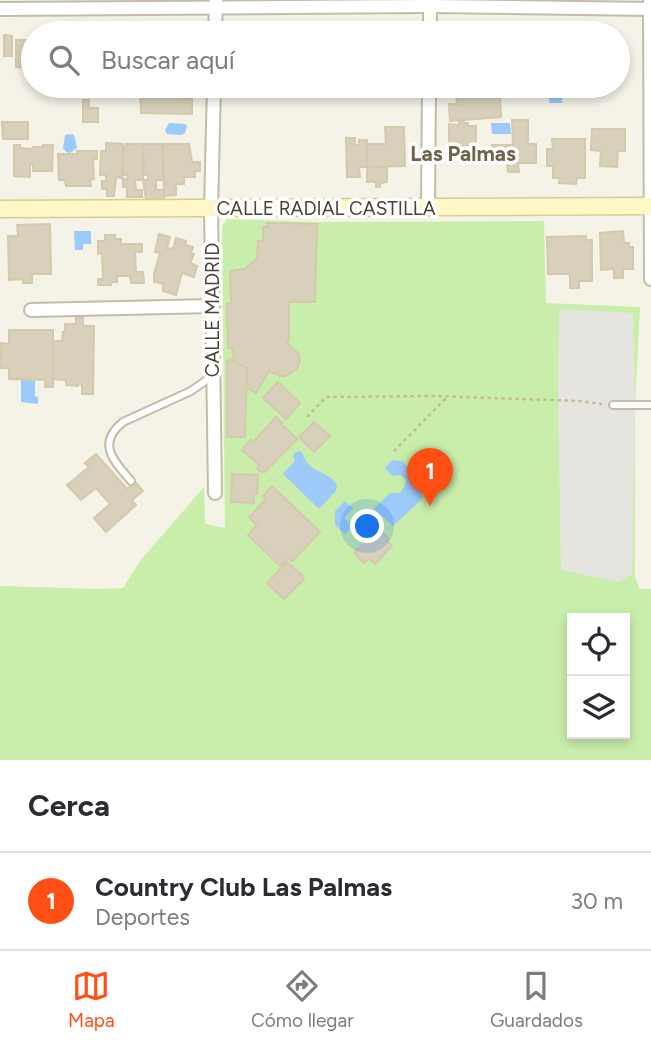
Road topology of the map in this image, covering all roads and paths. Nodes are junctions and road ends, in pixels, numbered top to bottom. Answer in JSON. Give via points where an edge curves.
{"nodes":[{"id":1,"x":650,"y":0,"type":"edge"},
{"id":2,"x":216,"y":3,"type":"edge"},
{"id":3,"x":430,"y":6,"type":"junction"},
{"id":4,"x":0,"y":9,"type":"edge"},
{"id":5,"x":651,"y":9,"type":"edge"},
{"id":6,"x":215,"y":21,"type":"edge"},
{"id":7,"x":430,"y":21,"type":"edge"},
{"id":8,"x":214,"y":98,"type":"edge"},
{"id":9,"x":429,"y":98,"type":"edge"},
{"id":10,"x":651,"y":206,"type":"edge"},
{"id":11,"x":428,"y":207,"type":"junction"},
{"id":12,"x":0,"y":209,"type":"edge"},
{"id":13,"x":211,"y":209,"type":"junction"},
{"id":14,"x":651,"y":279,"type":"edge"},
{"id":15,"x":213,"y":306,"type":"junction"},
{"id":16,"x":31,"y":310,"type":"dead end"},
{"id":17,"x":213,"y":376,"type":"junction"},
{"id":18,"x":447,"y":397,"type":"junction"},
{"id":19,"x":613,"y":405,"type":"joint"},
{"id":20,"x":651,"y":405,"type":"edge"},
{"id":21,"x":307,"y":417,"type":"dead end"},
{"id":22,"x":394,"y":450,"type":"dead end"},
{"id":23,"x":131,"y":481,"type":"dead end"},
{"id":24,"x":215,"y":493,"type":"dead end"}],
"edges":[{"from":1,"to":5,"type":"street"},
{"from":2,"to":3,"type":"street"},
{"from":2,"to":4,"type":"street"},
{"from":2,"to":6,"type":"street"},
{"from":3,"to":5,"type":"street"},
{"from":3,"to":7,"type":"street"},
{"from":5,"to":10,"type":"street"},
{"from":8,"to":13,"type":"street","name":"CALLE MADRID"},
{"from":9,"to":11,"type":"street"},
{"from":10,"to":11,"type":"street","name":"CALLE RADIAL CASTILLA"},
{"from":10,"to":14,"type":"street"},
{"from":11,"to":13,"type":"street","name":"CALLE RADIAL CASTILLA"},
{"from":12,"to":13,"type":"street","name":"CALLE RADIAL CASTILLA"},
{"from":13,"to":15,"type":"street","name":"CALLE MADRID"},
{"from":15,"to":16,"type":"street"},
{"from":15,"to":17,"type":"street","name":"CALLE MADRID"},
{"from":17,"to":23,"type":"lane","via":[[114,429],[109,449]]},
{"from":17,"to":24,"type":"street","name":"CALLE MADRID"},
{"from":18,"to":19,"type":"path"},
{"from":18,"to":21,"type":"path","via":[[326,397]]},
{"from":18,"to":22,"type":"path"},
{"from":19,"to":20,"type":"lane"}]}
